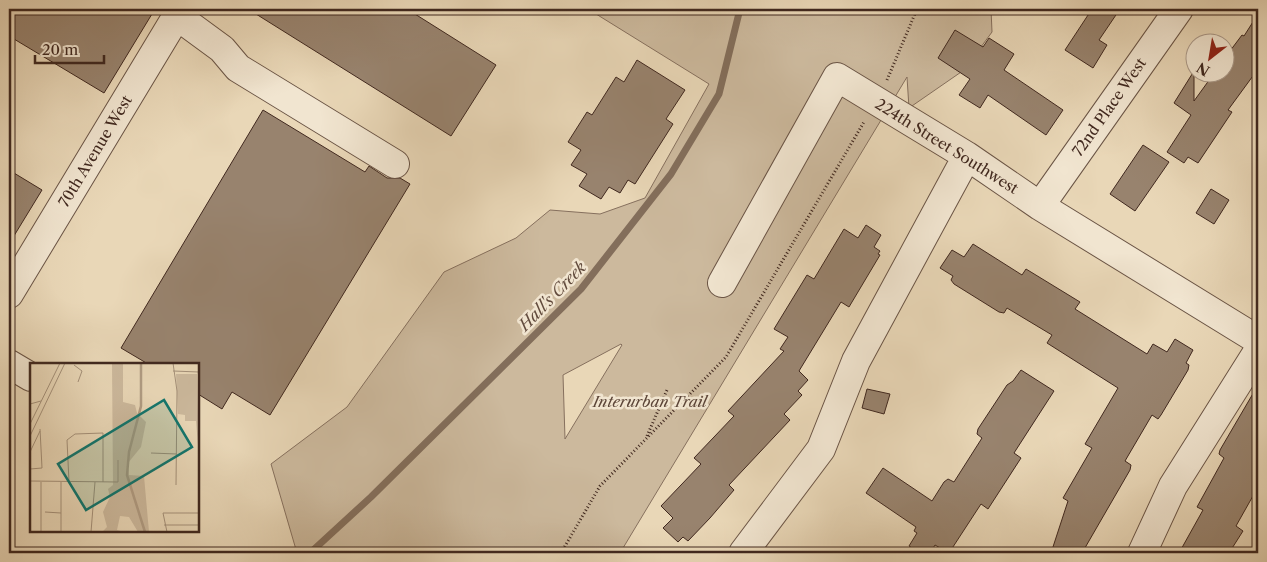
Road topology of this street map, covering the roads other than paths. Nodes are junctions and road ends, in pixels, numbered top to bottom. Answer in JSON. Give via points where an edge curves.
{"nodes":[{"id":1,"x":1179,"y":9,"type":"edge"},
{"id":2,"x":179,"y":12,"type":"edge"},
{"id":3,"x":967,"y":156,"type":"junction"},
{"id":4,"x":395,"y":164,"type":"dead end"},
{"id":5,"x":1040,"y":206,"type":"junction"},
{"id":6,"x":722,"y":283,"type":"dead end"},
{"id":7,"x":9,"y":294,"type":"edge"},
{"id":8,"x":1258,"y":340,"type":"edge"},
{"id":9,"x":1258,"y":351,"type":"edge"},
{"id":10,"x":9,"y":364,"type":"edge"},
{"id":11,"x":30,"y":376,"type":"edge"},
{"id":12,"x":743,"y":553,"type":"edge"},
{"id":13,"x":1142,"y":553,"type":"edge"}],
"edges":[{"from":1,"to":5,"type":"street","name":"72nd Place West"},
{"from":2,"to":4,"type":"street","via":[[222,49],[238,68]]},
{"from":2,"to":7,"type":"street","name":"70th Avenue West"},
{"from":3,"to":5,"type":"street","name":"224th Street Southwest"},
{"from":3,"to":6,"type":"street","name":"224th Street Southwest","via":[[836,77]]},
{"from":3,"to":12,"type":"street","via":[[856,361],[821,449]]},
{"from":5,"to":8,"type":"street","name":"224th Street Southwest"},
{"from":9,"to":13,"type":"street","via":[[1173,486]]},
{"from":10,"to":11,"type":"street"}]}
